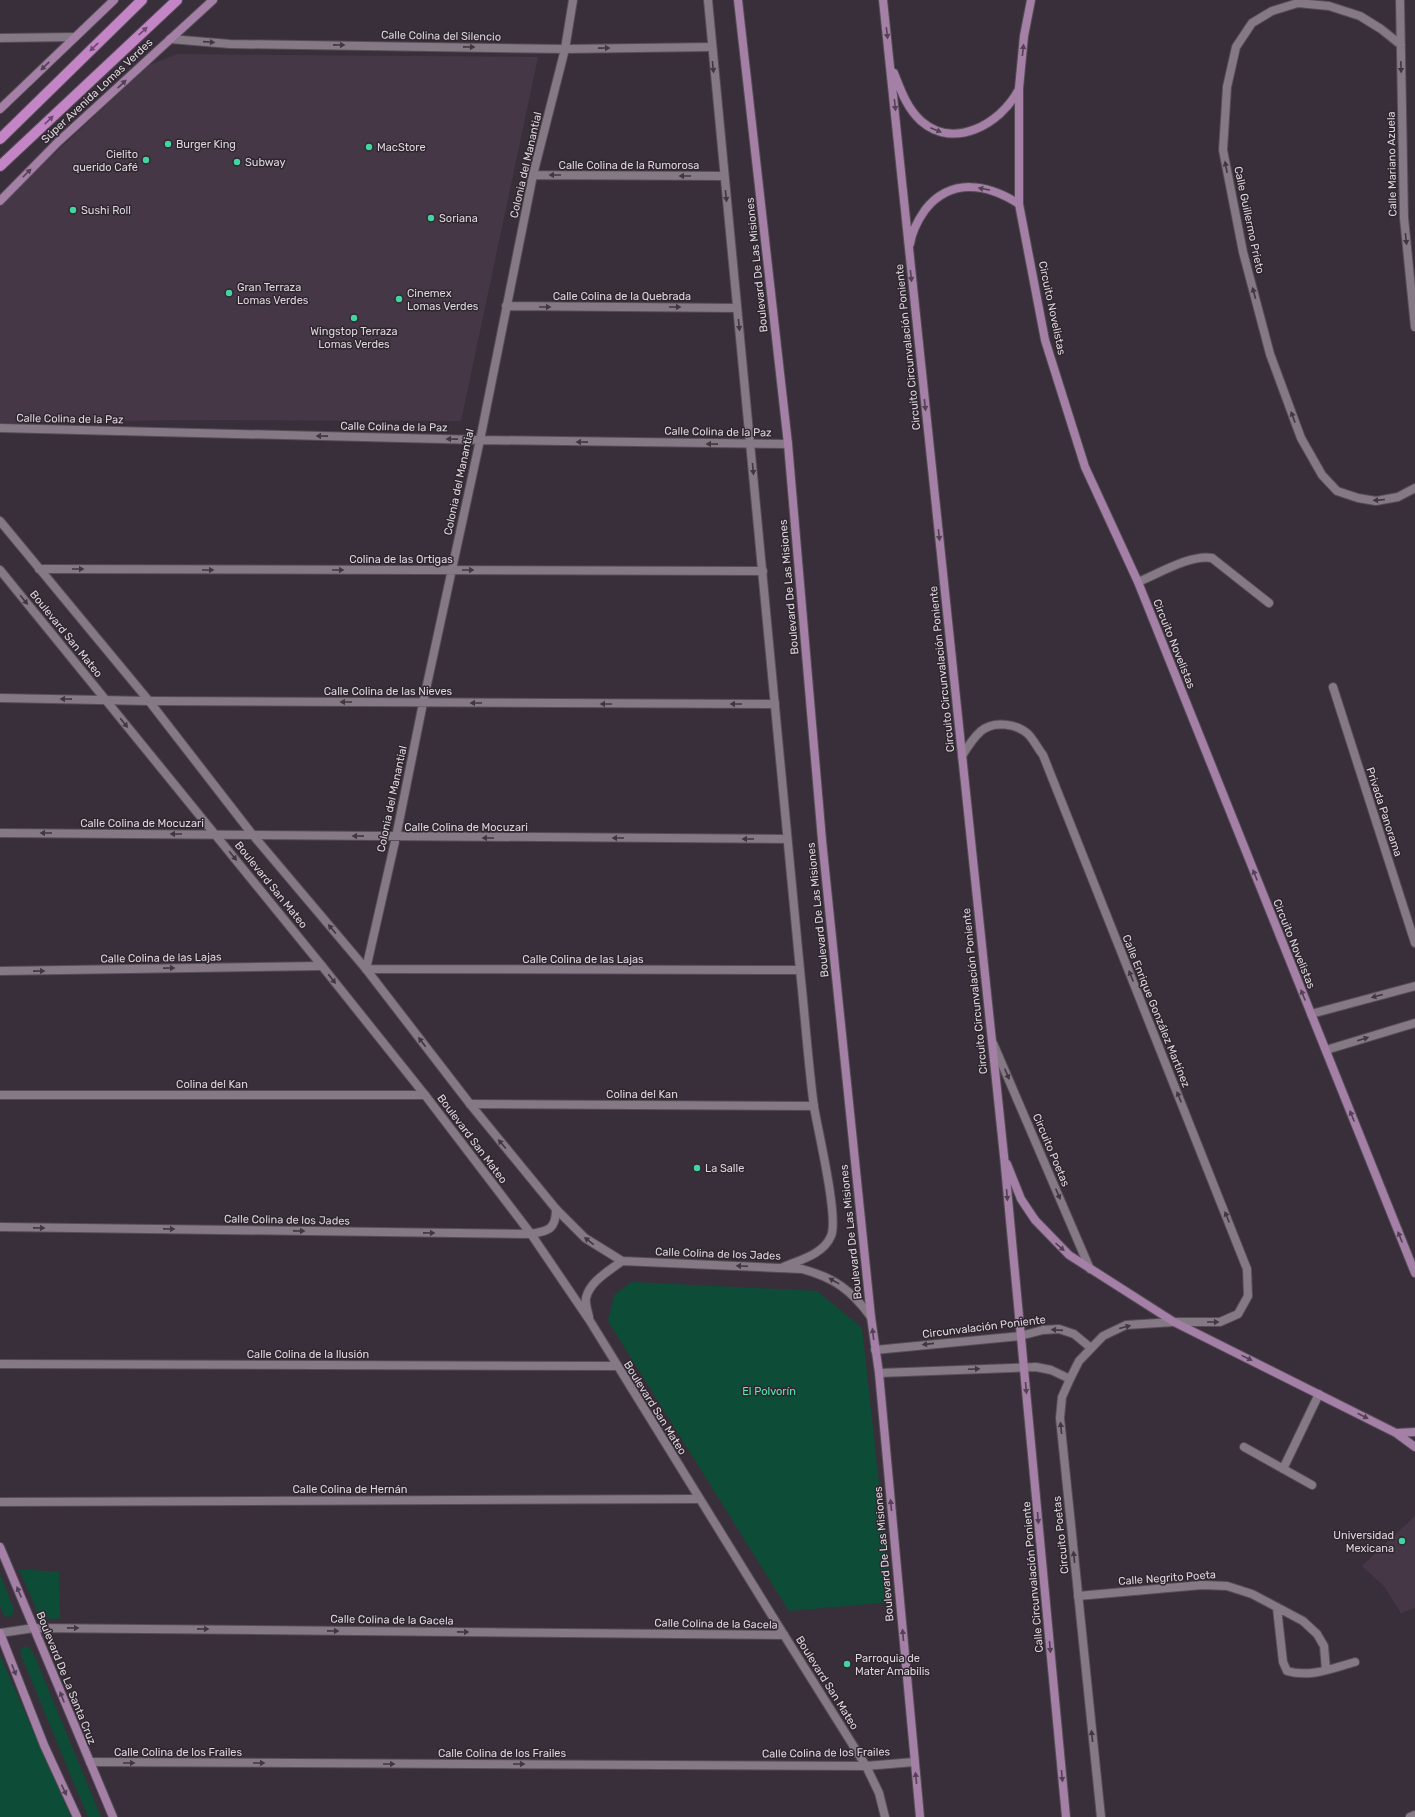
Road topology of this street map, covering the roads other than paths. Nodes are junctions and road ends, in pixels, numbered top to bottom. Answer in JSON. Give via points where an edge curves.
{"nodes":[{"id":1,"x":114,"y":0,"type":"edge"},
{"id":2,"x":142,"y":0,"type":"edge"},
{"id":3,"x":176,"y":0,"type":"edge"},
{"id":4,"x":213,"y":0,"type":"edge"},
{"id":5,"x":573,"y":0,"type":"edge"},
{"id":6,"x":708,"y":0,"type":"edge"},
{"id":7,"x":738,"y":0,"type":"edge"},
{"id":8,"x":883,"y":0,"type":"edge"},
{"id":9,"x":1031,"y":0,"type":"edge"},
{"id":10,"x":1400,"y":0,"type":"edge"},
{"id":11,"x":75,"y":37,"type":"junction"},
{"id":12,"x":0,"y":38,"type":"edge"},
{"id":13,"x":170,"y":39,"type":"junction"},
{"id":14,"x":1401,"y":45,"type":"junction"},
{"id":15,"x":711,"y":47,"type":"junction"},
{"id":16,"x":565,"y":49,"type":"junction"},
{"id":17,"x":891,"y":66,"type":"junction"},
{"id":18,"x":1019,"y":88,"type":"junction"},
{"id":19,"x":0,"y":109,"type":"edge"},
{"id":20,"x":0,"y":139,"type":"edge"},
{"id":21,"x":0,"y":166,"type":"edge"},
{"id":22,"x":533,"y":175,"type":"junction"},
{"id":23,"x":724,"y":176,"type":"junction"},
{"id":24,"x":0,"y":201,"type":"edge"},
{"id":25,"x":1019,"y":204,"type":"junction"},
{"id":26,"x":909,"y":252,"type":"junction"},
{"id":27,"x":506,"y":306,"type":"junction"},
{"id":28,"x":737,"y":308,"type":"junction"},
{"id":29,"x":1415,"y":327,"type":"edge"},
{"id":30,"x":0,"y":428,"type":"edge"},
{"id":31,"x":480,"y":440,"type":"junction"},
{"id":32,"x":751,"y":444,"type":"junction"},
{"id":33,"x":788,"y":444,"type":"junction"},
{"id":34,"x":1415,"y":488,"type":"edge"},
{"id":35,"x":0,"y":521,"type":"edge"},
{"id":36,"x":39,"y":569,"type":"junction"},
{"id":37,"x":0,"y":570,"type":"edge"},
{"id":38,"x":451,"y":570,"type":"junction"},
{"id":39,"x":763,"y":571,"type":"junction"},
{"id":40,"x":1138,"y":582,"type":"junction"},
{"id":41,"x":1269,"y":603,"type":"dead end"},
{"id":42,"x":1333,"y":687,"type":"dead end"},
{"id":43,"x":0,"y":698,"type":"edge"},
{"id":44,"x":105,"y":700,"type":"junction"},
{"id":45,"x":149,"y":701,"type":"junction"},
{"id":46,"x":423,"y":703,"type":"junction"},
{"id":47,"x":775,"y":704,"type":"junction"},
{"id":48,"x":962,"y":756,"type":"junction"},
{"id":49,"x":0,"y":833,"type":"edge"},
{"id":50,"x":215,"y":834,"type":"junction"},
{"id":51,"x":252,"y":834,"type":"junction"},
{"id":52,"x":396,"y":837,"type":"junction"},
{"id":53,"x":787,"y":840,"type":"junction"},
{"id":54,"x":1415,"y":943,"type":"edge"},
{"id":55,"x":322,"y":966,"type":"junction"},
{"id":56,"x":366,"y":969,"type":"junction"},
{"id":57,"x":800,"y":970,"type":"junction"},
{"id":58,"x":0,"y":971,"type":"edge"},
{"id":59,"x":1415,"y":986,"type":"edge"},
{"id":60,"x":1310,"y":1014,"type":"junction"},
{"id":61,"x":1415,"y":1023,"type":"edge"},
{"id":62,"x":992,"y":1038,"type":"junction"},
{"id":63,"x":1326,"y":1050,"type":"junction"},
{"id":64,"x":0,"y":1095,"type":"edge"},
{"id":65,"x":425,"y":1095,"type":"junction"},
{"id":66,"x":470,"y":1104,"type":"junction"},
{"id":67,"x":814,"y":1106,"type":"junction"},
{"id":68,"x":1004,"y":1156,"type":"junction"},
{"id":69,"x":556,"y":1209,"type":"junction"},
{"id":70,"x":0,"y":1227,"type":"edge"},
{"id":71,"x":531,"y":1234,"type":"junction"},
{"id":72,"x":622,"y":1261,"type":"junction"},
{"id":73,"x":781,"y":1268,"type":"junction"},
{"id":74,"x":1090,"y":1269,"type":"junction"},
{"id":75,"x":1415,"y":1273,"type":"edge"},
{"id":76,"x":871,"y":1317,"type":"junction"},
{"id":77,"x":590,"y":1321,"type":"junction"},
{"id":78,"x":1174,"y":1322,"type":"junction"},
{"id":79,"x":1020,"y":1336,"type":"junction"},
{"id":80,"x":1091,"y":1348,"type":"junction"},
{"id":81,"x":875,"y":1350,"type":"junction"},
{"id":82,"x":0,"y":1364,"type":"edge"},
{"id":83,"x":616,"y":1366,"type":"junction"},
{"id":84,"x":1024,"y":1367,"type":"junction"},
{"id":85,"x":879,"y":1373,"type":"junction"},
{"id":86,"x":1070,"y":1378,"type":"junction"},
{"id":87,"x":1319,"y":1394,"type":"junction"},
{"id":88,"x":1415,"y":1432,"type":"edge"},
{"id":89,"x":1396,"y":1433,"type":"junction"},
{"id":90,"x":1244,"y":1447,"type":"dead end"},
{"id":91,"x":1415,"y":1447,"type":"edge"},
{"id":92,"x":1283,"y":1469,"type":"junction"},
{"id":93,"x":1312,"y":1485,"type":"dead end"},
{"id":94,"x":699,"y":1499,"type":"junction"},
{"id":95,"x":0,"y":1502,"type":"edge"},
{"id":96,"x":0,"y":1547,"type":"edge"},
{"id":97,"x":1078,"y":1596,"type":"junction"},
{"id":98,"x":1277,"y":1608,"type":"junction"},
{"id":99,"x":34,"y":1628,"type":"junction"},
{"id":100,"x":0,"y":1633,"type":"edge"},
{"id":101,"x":784,"y":1636,"type":"junction"},
{"id":102,"x":1355,"y":1662,"type":"dead end"},
{"id":103,"x":1326,"y":1670,"type":"junction"},
{"id":104,"x":90,"y":1762,"type":"junction"},
{"id":105,"x":914,"y":1762,"type":"junction"},
{"id":106,"x":866,"y":1766,"type":"junction"},
{"id":107,"x":1415,"y":1815,"type":"edge"},
{"id":108,"x":77,"y":1817,"type":"edge"},
{"id":109,"x":113,"y":1817,"type":"edge"},
{"id":110,"x":885,"y":1817,"type":"edge"},
{"id":111,"x":920,"y":1817,"type":"edge"},
{"id":112,"x":1066,"y":1817,"type":"edge"},
{"id":113,"x":1101,"y":1817,"type":"edge"},
{"id":114,"x":1410,"y":1817,"type":"edge"}],
"edges":[{"from":1,"to":11,"type":"main road"},
{"from":2,"to":20,"type":"main road","one_way":true},
{"from":21,"to":3,"type":"main road","name":"Súper Avenida Lomas Verdes","one_way":true},
{"from":4,"to":13,"type":"main road","name":"Súper Avenida Lomas Verdes"},
{"from":5,"to":16,"type":"street","name":"Colonia del Manantial"},
{"from":6,"to":15,"type":"street","name":"Boulevard De Las Misiones"},
{"from":7,"to":33,"type":"main road","name":"Boulevard De Las Misiones"},
{"from":8,"to":17,"type":"main road","name":"Circuito Circunvalación Poniente","one_way":true},
{"from":18,"to":9,"type":"main road","name":"Circuito Novelistas","one_way":true,"via":[[1024,36]]},
{"from":10,"to":14,"type":"street","name":"Calle Mariano Azuela"},
{"from":11,"to":12,"type":"street"},
{"from":11,"to":19,"type":"main road","one_way":true},
{"from":13,"to":16,"type":"street","name":"Calle Colina del Silencio","one_way":true,"via":[[238,44]]},
{"from":24,"to":13,"type":"main road","name":"Súper Avenida Lomas Verdes","one_way":true,"via":[[58,142]]},
{"from":14,"to":29,"type":"street","name":"Calle Mariano Azuela","one_way":true,"via":[[1404,218]]},
{"from":34,"to":14,"type":"street","name":"Calle Guillermo Prieto","one_way":true,"via":[[1398,497],[1376,501],[1337,492],[1322,475],[1301,438],[1270,354],[1243,252],[1223,150],[1227,87],[1236,47],[1252,23],[1272,11],[1298,3],[1329,6],[1360,16]]},
{"from":16,"to":15,"type":"street","name":"Calle Colina del Silencio","one_way":true},
{"from":15,"to":23,"type":"street","name":"Boulevard De Las Misiones","one_way":true},
{"from":16,"to":22,"type":"street","name":"Colonia del Manantial"},
{"from":17,"to":18,"type":"main road","one_way":true,"via":[[913,113],[932,129],[945,134],[969,132],[990,122],[1007,108]]},
{"from":17,"to":26,"type":"main road","name":"Circuito Circunvalación Poniente","one_way":true},
{"from":18,"to":25,"type":"main road","name":"Circuito Novelistas"},
{"from":23,"to":22,"type":"street","name":"Calle Colina de la Rumorosa","one_way":true},
{"from":22,"to":27,"type":"street","name":"Colonia del Manantial"},
{"from":23,"to":28,"type":"street","name":"Boulevard De Las Misiones","one_way":true},
{"from":25,"to":26,"type":"main road","one_way":true,"via":[[1006,195],[982,188],[954,188],[935,200],[920,217],[914,228]]},
{"from":25,"to":40,"type":"main road","name":"Circuito Novelistas","via":[[1045,340],[1085,467]]},
{"from":26,"to":48,"type":"main road","name":"Circuito Circunvalación Poniente","one_way":true},
{"from":27,"to":28,"type":"street","name":"Calle Colina de la Quebrada","one_way":true},
{"from":27,"to":31,"type":"street","name":"Colonia del Manantial"},
{"from":28,"to":32,"type":"street","name":"Boulevard De Las Misiones","one_way":true},
{"from":31,"to":30,"type":"street","name":"Calle Colina de la Paz","one_way":true},
{"from":32,"to":31,"type":"street","name":"Calle Colina de la Paz","one_way":true},
{"from":31,"to":38,"type":"street","name":"Colonia del Manantial"},
{"from":32,"to":33,"type":"street","name":"Calle Colina de la Paz"},
{"from":32,"to":39,"type":"street","name":"Boulevard De Las Misiones","one_way":true},
{"from":33,"to":76,"type":"main road","name":"Boulevard De Las Misiones","via":[[822,840]]},
{"from":35,"to":36,"type":"street","name":"Boulevard San Mateo"},
{"from":36,"to":38,"type":"street","name":"Colina de las Ortigas","one_way":true},
{"from":36,"to":45,"type":"street","name":"Boulevard San Mateo"},
{"from":37,"to":44,"type":"street","name":"Boulevard San Mateo","one_way":true},
{"from":38,"to":39,"type":"street","name":"Colina de las Ortigas","one_way":true},
{"from":38,"to":46,"type":"street","name":"Colonia del Manantial"},
{"from":39,"to":47,"type":"street","name":"Boulevard De Las Misiones"},
{"from":40,"to":41,"type":"street","via":[[1203,556],[1212,558]]},
{"from":60,"to":40,"type":"main road","name":"Circuito Novelistas","one_way":true},
{"from":42,"to":54,"type":"street","name":"Privada Panorama"},
{"from":44,"to":43,"type":"street","name":"Calle Colina de las Nieves","one_way":true},
{"from":44,"to":45,"type":"street","name":"Calle Colina de las Nieves"},
{"from":44,"to":50,"type":"street","name":"Boulevard San Mateo","one_way":true},
{"from":46,"to":45,"type":"street","name":"Calle Colina de las Nieves","one_way":true},
{"from":45,"to":51,"type":"street","name":"Boulevard San Mateo"},
{"from":47,"to":46,"type":"street","name":"Calle Colina de las Nieves","one_way":true},
{"from":46,"to":52,"type":"street","name":"Colonia del Manantial"},
{"from":47,"to":53,"type":"street","name":"Boulevard De Las Misiones"},
{"from":48,"to":62,"type":"main road","name":"Circuito Circunvalación Poniente"},
{"from":78,"to":48,"type":"street","name":"Calle Enrique González Martínez","one_way":true,"via":[[1220,1322],[1238,1314],[1248,1296],[1248,1269],[1043,755],[1028,734],[1013,726],[1000,724],[983,729],[972,739]]},
{"from":50,"to":49,"type":"street","name":"Calle Colina de Mocuzari","one_way":true},
{"from":50,"to":51,"type":"street","name":"Calle Colina de Mocuzari"},
{"from":50,"to":55,"type":"street","name":"Boulevard San Mateo","one_way":true},
{"from":52,"to":51,"type":"street","name":"Calle Colina de Mocuzari","one_way":true},
{"from":56,"to":51,"type":"street","name":"Boulevard San Mateo","one_way":true},
{"from":53,"to":52,"type":"street","name":"Calle Colina de Mocuzari","one_way":true},
{"from":52,"to":56,"type":"street","name":"Colonia del Manantial"},
{"from":53,"to":57,"type":"street","name":"Boulevard De Las Misiones"},
{"from":58,"to":55,"type":"street","name":"Calle Colina de las Lajas","one_way":true},
{"from":55,"to":65,"type":"street","name":"Boulevard San Mateo","one_way":true},
{"from":56,"to":57,"type":"street","name":"Calle Colina de las Lajas"},
{"from":66,"to":56,"type":"street","name":"Boulevard San Mateo","one_way":true},
{"from":57,"to":67,"type":"street","name":"Boulevard De Las Misiones"},
{"from":59,"to":60,"type":"street","one_way":true},
{"from":60,"to":63,"type":"main road","name":"Circuito Novelistas"},
{"from":63,"to":61,"type":"street","one_way":true},
{"from":62,"to":68,"type":"main road","name":"Circuito Circunvalación Poniente"},
{"from":62,"to":74,"type":"street","name":"Circuito Poetas","one_way":true},
{"from":75,"to":63,"type":"main road","name":"Circuito Novelistas","one_way":true},
{"from":64,"to":65,"type":"street","name":"Colina del Kan"},
{"from":65,"to":71,"type":"street","name":"Boulevard San Mateo"},
{"from":66,"to":67,"type":"street","name":"Colina del Kan"},
{"from":69,"to":66,"type":"street","name":"Boulevard San Mateo","one_way":true},
{"from":67,"to":73,"type":"street","name":"Boulevard De Las Misiones","via":[[832,1212],[831,1236],[824,1248]]},
{"from":68,"to":74,"type":"main road","name":"Circuito Poetas","one_way":true,"via":[[1021,1199],[1035,1220],[1069,1255]]},
{"from":68,"to":79,"type":"main road","name":"Circuito Circunvalación Poniente","one_way":true},
{"from":69,"to":71,"type":"street","name":"Calle Colina de los Jades","via":[[556,1221],[552,1228]]},
{"from":72,"to":69,"type":"street","name":"Boulevard San Mateo","one_way":true,"via":[[585,1238]]},
{"from":70,"to":71,"type":"street","name":"Calle Colina de los Jades","one_way":true},
{"from":71,"to":77,"type":"street","name":"Boulevard San Mateo"},
{"from":73,"to":72,"type":"street","name":"Calle Colina de los Jades","one_way":true},
{"from":72,"to":77,"type":"street","via":[[598,1279],[591,1288],[586,1299]]},
{"from":76,"to":73,"type":"street","name":"Calle Colina de los Jades","one_way":true,"via":[[858,1300],[836,1282],[802,1269]]},
{"from":74,"to":78,"type":"main road","name":"Circuito Poetas"},
{"from":81,"to":76,"type":"main road","name":"Boulevard De Las Misiones","one_way":true},
{"from":77,"to":83,"type":"street","name":"Boulevard San Mateo"},
{"from":80,"to":78,"type":"street","name":"Circuito Poetas","one_way":true,"via":[[1103,1336],[1126,1325]]},
{"from":78,"to":87,"type":"main road","name":"Circuito Poetas","one_way":true},
{"from":80,"to":79,"type":"street","name":"Circunvalación Poniente","one_way":true,"via":[[1074,1334],[1059,1329]]},
{"from":79,"to":81,"type":"street","name":"Circunvalación Poniente","one_way":true},
{"from":79,"to":84,"type":"main road","name":"Calle Circunvalación Poniente"},
{"from":80,"to":86,"type":"street","name":"Circuito Poetas","via":[[1079,1361]]},
{"from":81,"to":85,"type":"main road","name":"Boulevard De Las Misiones"},
{"from":82,"to":83,"type":"street","name":"Calle Colina de la Ilusión"},
{"from":83,"to":94,"type":"street","name":"Boulevard San Mateo"},
{"from":85,"to":84,"type":"street","one_way":true},
{"from":84,"to":86,"type":"street","via":[[1051,1370]]},
{"from":84,"to":112,"type":"main road","name":"Calle Circunvalación Poniente","one_way":true},
{"from":105,"to":85,"type":"main road","name":"Boulevard De Las Misiones","one_way":true},
{"from":97,"to":86,"type":"street","name":"Circuito Poetas","one_way":true,"via":[[1060,1418],[1062,1397]]},
{"from":87,"to":89,"type":"main road","name":"Circuito Poetas","one_way":true},
{"from":87,"to":92,"type":"street"},
{"from":88,"to":89,"type":"main road"},
{"from":89,"to":91,"type":"main road","name":"Circuito Poetas"},
{"from":90,"to":92,"type":"street"},
{"from":92,"to":93,"type":"street"},
{"from":94,"to":95,"type":"street","name":"Calle Colina de Hernán"},
{"from":94,"to":101,"type":"street","name":"Boulevard San Mateo"},
{"from":99,"to":96,"type":"main road","name":"Boulevard De La Santa Cruz","one_way":true},
{"from":97,"to":98,"type":"street","name":"Calle Negrito Poeta","via":[[1202,1585],[1227,1586],[1252,1594]]},
{"from":113,"to":97,"type":"street","name":"Circuito Poetas","one_way":true},
{"from":98,"to":103,"type":"street","name":"Calle Negrito Poeta","via":[[1303,1621],[1317,1634],[1324,1646]]},
{"from":98,"to":103,"type":"street","via":[[1282,1662],[1287,1671],[1299,1674]]},
{"from":99,"to":100,"type":"street","name":"Calle Colina de la Gacela"},
{"from":99,"to":101,"type":"street","name":"Calle Colina de la Gacela","one_way":true},
{"from":104,"to":99,"type":"main road","name":"Boulevard De La Santa Cruz","one_way":true},
{"from":100,"to":108,"type":"main road","one_way":true,"via":[[44,1745]]},
{"from":101,"to":106,"type":"street","name":"Boulevard San Mateo"},
{"from":102,"to":103,"type":"street"},
{"from":104,"to":106,"type":"street","name":"Calle Colina de los Frailes","one_way":true},
{"from":104,"to":109,"type":"main road","name":"Boulevard De La Santa Cruz"},
{"from":105,"to":106,"type":"street","name":"Calle Colina de los Frailes"},
{"from":111,"to":105,"type":"main road","name":"Boulevard De Las Misiones","one_way":true},
{"from":106,"to":110,"type":"street","via":[[879,1793]]},
{"from":107,"to":114,"type":"street"}]}
